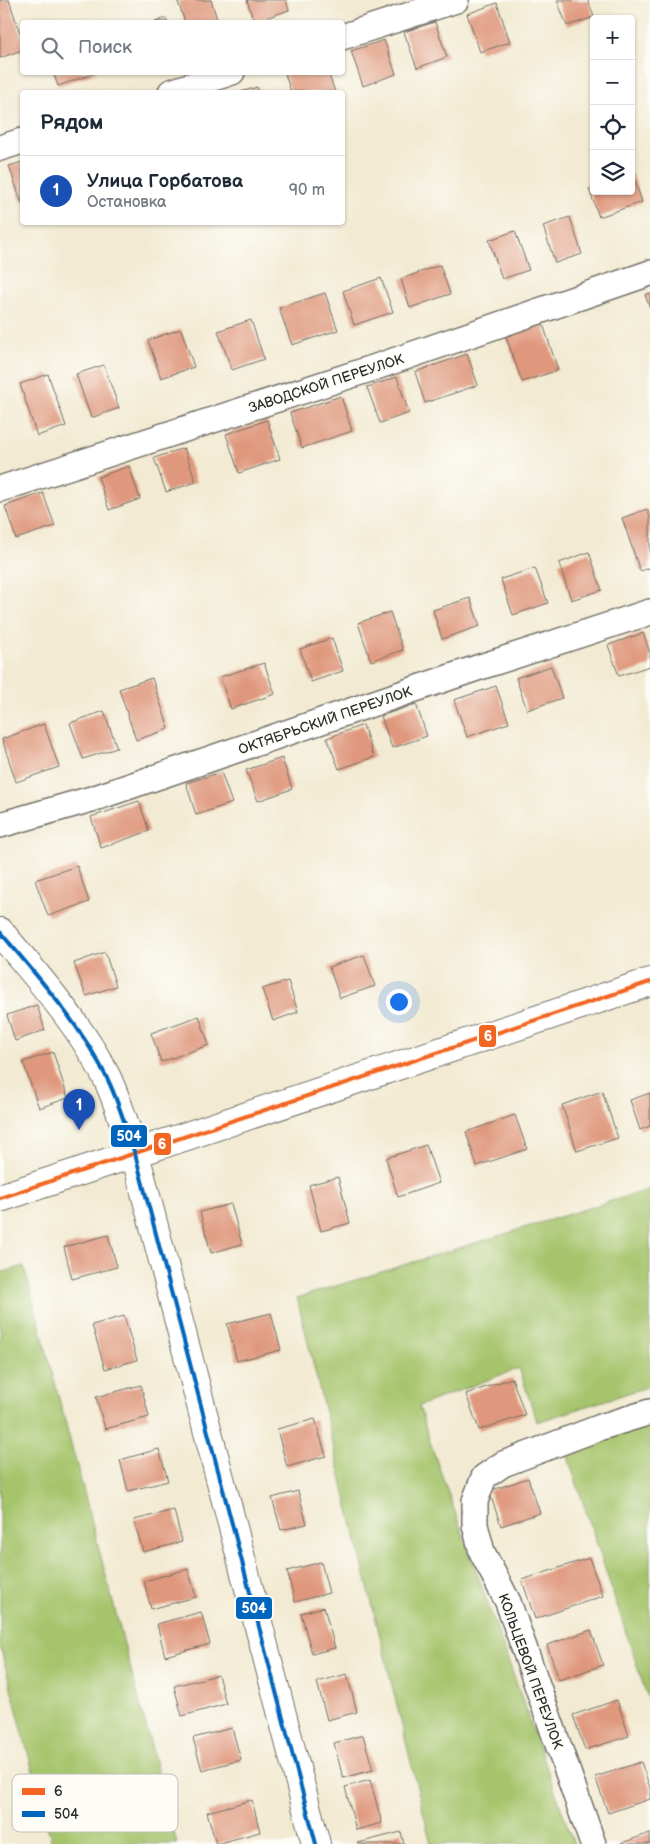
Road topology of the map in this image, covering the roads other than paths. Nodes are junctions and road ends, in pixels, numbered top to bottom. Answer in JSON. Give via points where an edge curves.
{"nodes":[{"id":1,"x":456,"y":0,"type":"edge"},
{"id":2,"x":345,"y":36,"type":"edge"},
{"id":3,"x":223,"y":75,"type":"edge"},
{"id":4,"x":177,"y":90,"type":"edge"},
{"id":5,"x":20,"y":142,"type":"edge"},
{"id":6,"x":0,"y":148,"type":"edge"},
{"id":7,"x":650,"y":274,"type":"edge"},
{"id":8,"x":0,"y":488,"type":"edge"},
{"id":9,"x":650,"y":612,"type":"edge"},
{"id":10,"x":0,"y":826,"type":"edge"},
{"id":11,"x":0,"y":932,"type":"edge"},
{"id":12,"x":650,"y":982,"type":"edge"},
{"id":13,"x":135,"y":1154,"type":"junction"},
{"id":14,"x":0,"y":1198,"type":"edge"},
{"id":15,"x":650,"y":1412,"type":"edge"},
{"id":16,"x":316,"y":1844,"type":"edge"},
{"id":17,"x":592,"y":1844,"type":"edge"}],
"edges":[{"from":1,"to":2,"type":"street"},
{"from":3,"to":4,"type":"street"},
{"from":5,"to":6,"type":"street"},
{"from":7,"to":8,"type":"street","name":"ЗАВОДСКОЙ ПЕРЕУЛОК","via":[[373,368]]},
{"from":9,"to":10,"type":"street","name":"ОКТЯБРЬСКИЙ ПЕРЕУЛОК","via":[[95,798]]},
{"from":11,"to":13,"type":"main road","via":[[47,988],[79,1033],[106,1078]]},
{"from":12,"to":13,"type":"main road"},
{"from":13,"to":14,"type":"main road"},
{"from":13,"to":16,"type":"main road"},
{"from":15,"to":17,"type":"street","name":"КОЛЬЦЕВОЙ ПЕРЕУЛОК","via":[[503,1464],[484,1477],[475,1501],[475,1525],[482,1552],[508,1602]]}]}
